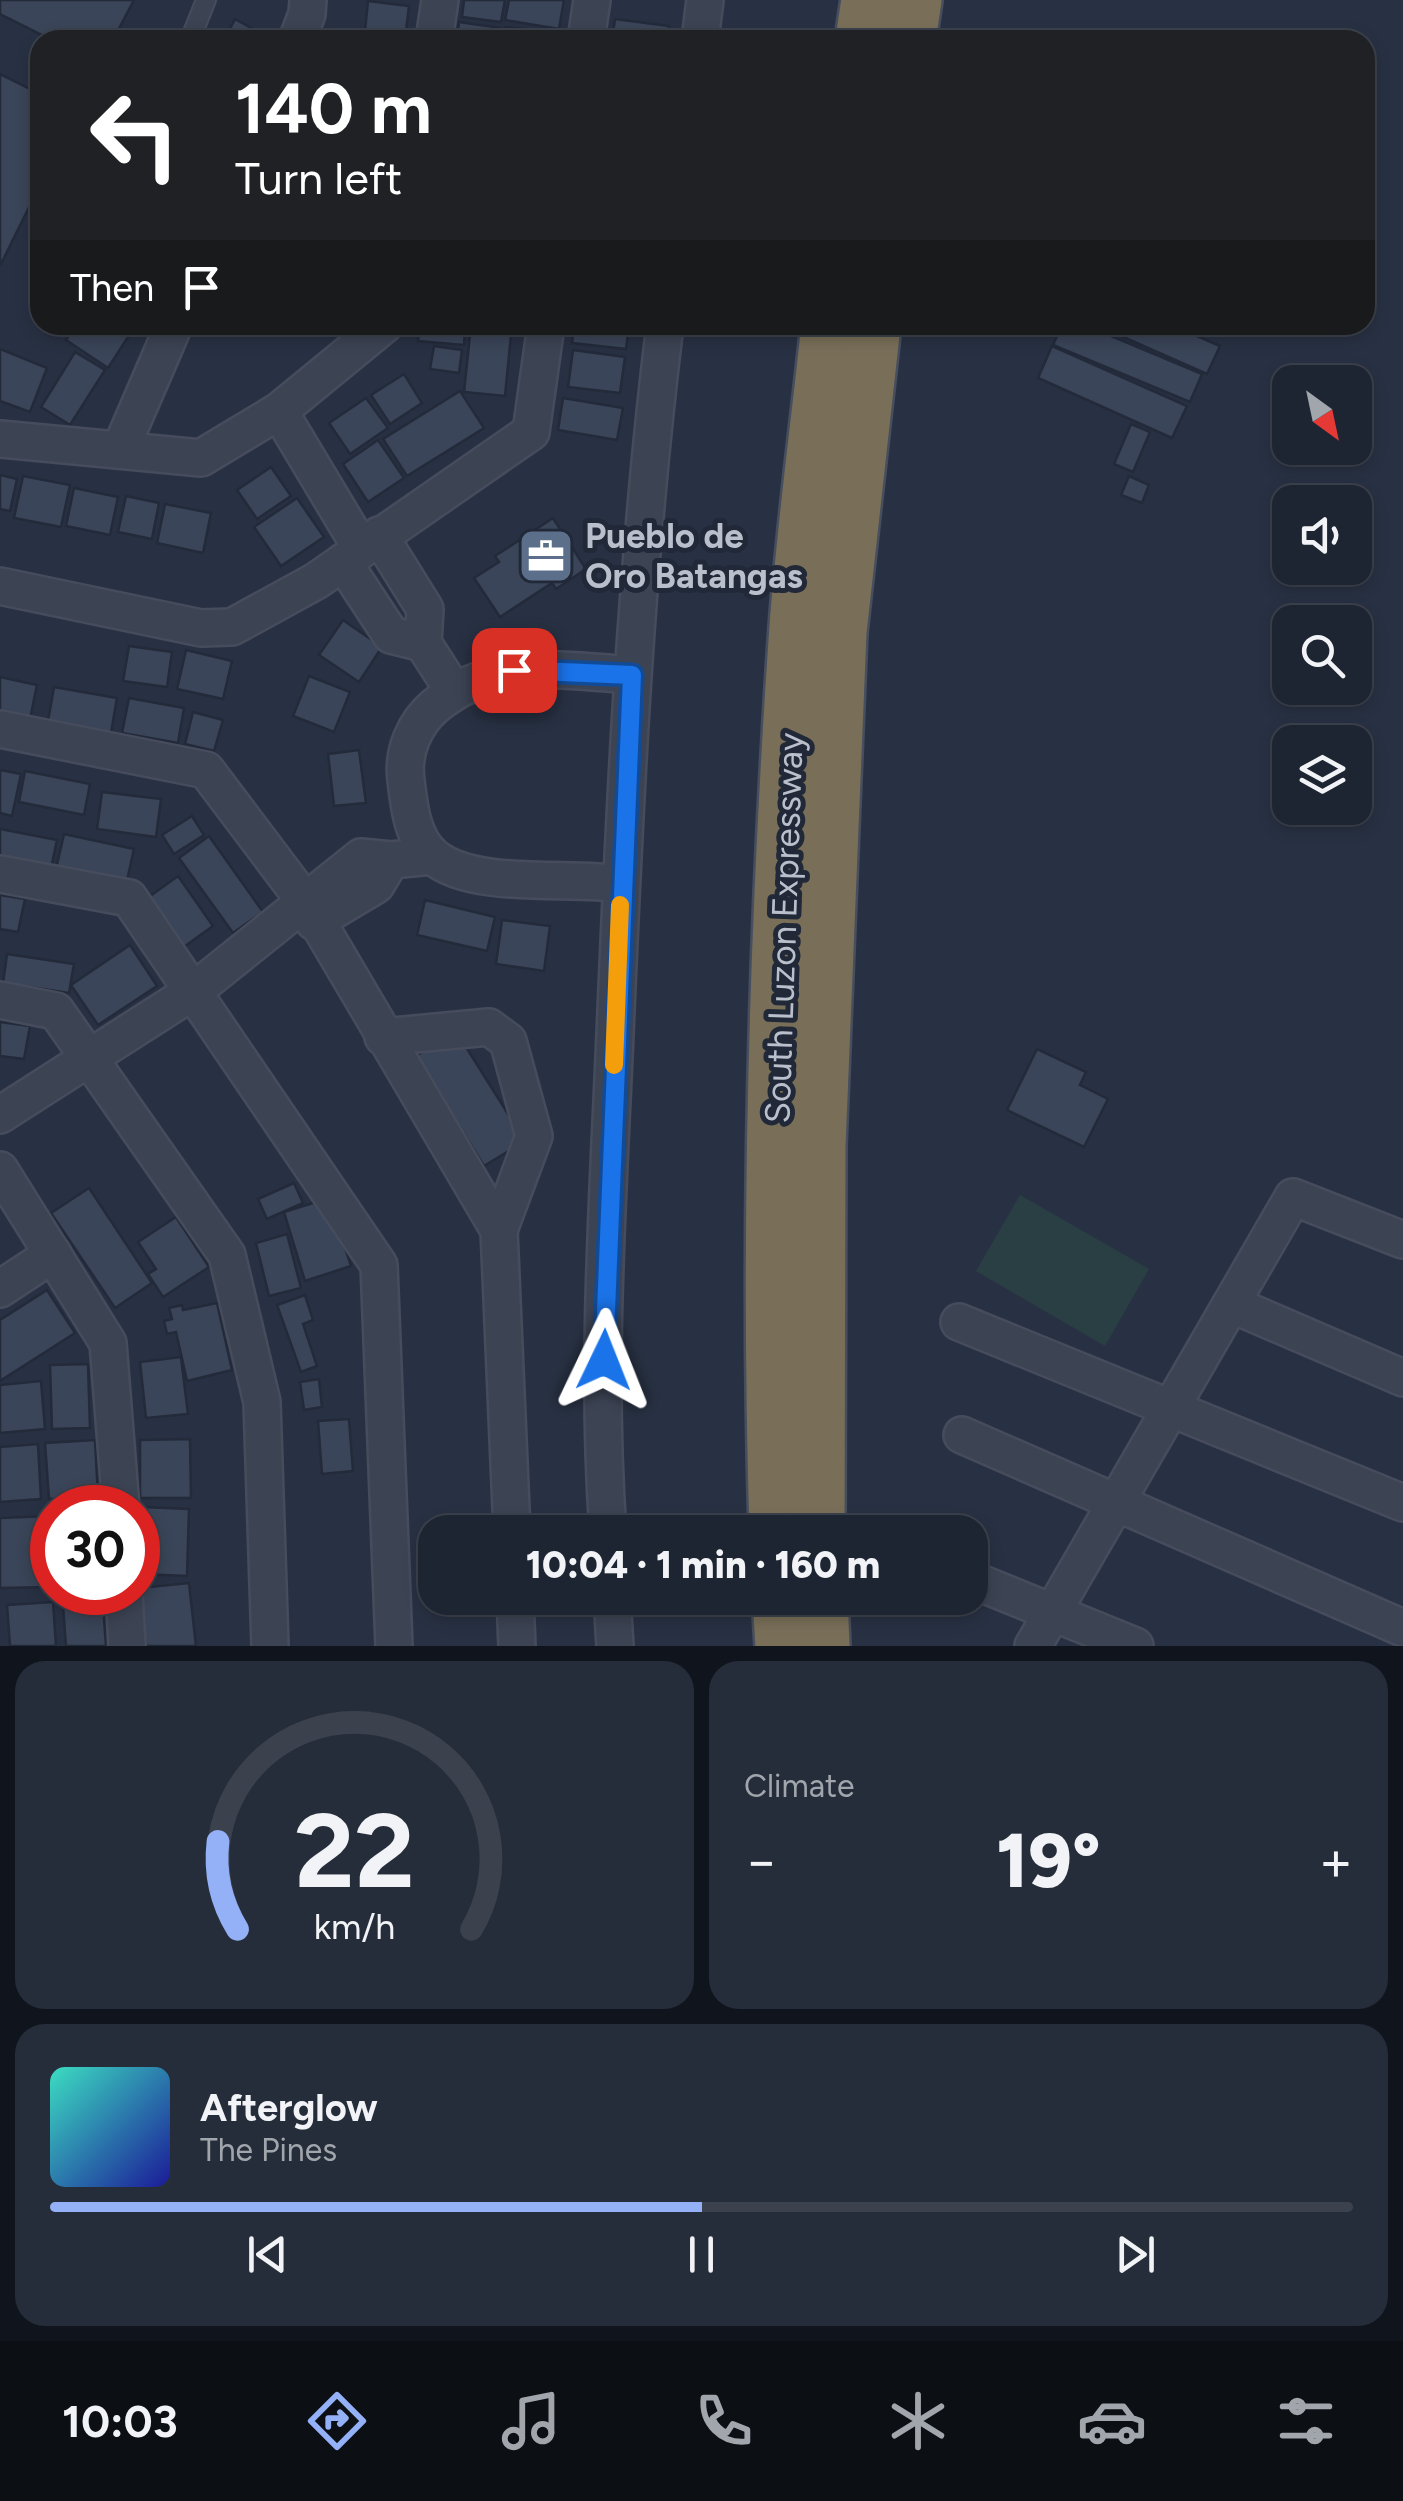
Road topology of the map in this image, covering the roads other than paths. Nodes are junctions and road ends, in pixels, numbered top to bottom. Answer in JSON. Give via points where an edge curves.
{"nodes":[{"id":1,"x":206,"y":0,"type":"edge"},
{"id":2,"x":308,"y":0,"type":"edge"},
{"id":3,"x":440,"y":0,"type":"edge"},
{"id":4,"x":592,"y":0,"type":"edge"},
{"id":5,"x":705,"y":0,"type":"edge"},
{"id":6,"x":868,"y":0,"type":"edge"},
{"id":7,"x":914,"y":0,"type":"edge"},
{"id":8,"x":194,"y":30,"type":"edge"},
{"id":9,"x":301,"y":30,"type":"edge"},
{"id":10,"x":436,"y":30,"type":"edge"},
{"id":11,"x":588,"y":30,"type":"edge"},
{"id":12,"x":701,"y":30,"type":"edge"},
{"id":13,"x":864,"y":30,"type":"edge"},
{"id":14,"x":910,"y":30,"type":"edge"},
{"id":15,"x":170,"y":335,"type":"edge"},
{"id":16,"x":372,"y":335,"type":"edge"},
{"id":17,"x":545,"y":335,"type":"edge"},
{"id":18,"x":664,"y":335,"type":"edge"},
{"id":19,"x":828,"y":335,"type":"edge"},
{"id":20,"x":872,"y":335,"type":"edge"},
{"id":21,"x":279,"y":410,"type":"junction"},
{"id":22,"x":0,"y":439,"type":"edge"},
{"id":23,"x":122,"y":448,"type":"junction"},
{"id":24,"x":361,"y":548,"type":"junction"},
{"id":25,"x":0,"y":586,"type":"edge"},
{"id":26,"x":632,"y":675,"type":"junction"},
{"id":27,"x":453,"y":690,"type":"junction"},
{"id":28,"x":0,"y":729,"type":"edge"},
{"id":29,"x":432,"y":856,"type":"junction"},
{"id":30,"x":0,"y":874,"type":"edge"},
{"id":31,"x":621,"y":884,"type":"junction"},
{"id":32,"x":311,"y":913,"type":"junction"},
{"id":33,"x":195,"y":990,"type":"junction"},
{"id":34,"x":0,"y":1000,"type":"edge"},
{"id":35,"x":383,"y":1037,"type":"junction"},
{"id":36,"x":89,"y":1060,"type":"junction"},
{"id":37,"x":0,"y":1115,"type":"edge"},
{"id":38,"x":0,"y":1170,"type":"edge"},
{"id":39,"x":499,"y":1230,"type":"junction"},
{"id":40,"x":1402,"y":1236,"type":"edge"},
{"id":41,"x":52,"y":1254,"type":"junction"},
{"id":42,"x":0,"y":1289,"type":"edge"},
{"id":43,"x":1231,"y":1304,"type":"junction"},
{"id":44,"x":959,"y":1322,"type":"dead end"},
{"id":45,"x":1403,"y":1378,"type":"edge"},
{"id":46,"x":1170,"y":1408,"type":"junction"},
{"id":47,"x":962,"y":1434,"type":"dead end"},
{"id":48,"x":119,"y":1485,"type":"edge"},
{"id":49,"x":1116,"y":1502,"type":"junction"},
{"id":50,"x":1403,"y":1503,"type":"edge"},
{"id":51,"x":511,"y":1515,"type":"edge"},
{"id":52,"x":607,"y":1515,"type":"edge"},
{"id":53,"x":776,"y":1515,"type":"edge"},
{"id":54,"x":818,"y":1515,"type":"edge"},
{"id":55,"x":988,"y":1586,"type":"edge"},
{"id":56,"x":1052,"y":1612,"type":"junction"},
{"id":57,"x":125,"y":1615,"type":"edge"},
{"id":58,"x":515,"y":1615,"type":"edge"},
{"id":59,"x":613,"y":1615,"type":"edge"},
{"id":60,"x":781,"y":1615,"type":"edge"},
{"id":61,"x":821,"y":1615,"type":"edge"},
{"id":62,"x":1403,"y":1628,"type":"edge"},
{"id":63,"x":127,"y":1646,"type":"edge"},
{"id":64,"x":270,"y":1646,"type":"edge"},
{"id":65,"x":394,"y":1646,"type":"edge"},
{"id":66,"x":517,"y":1646,"type":"edge"},
{"id":67,"x":616,"y":1646,"type":"edge"},
{"id":68,"x":783,"y":1646,"type":"edge"},
{"id":69,"x":822,"y":1646,"type":"edge"},
{"id":70,"x":1033,"y":1646,"type":"edge"},
{"id":71,"x":1135,"y":1646,"type":"edge"}],
"edges":[{"from":1,"to":8,"type":"lane"},
{"from":2,"to":9,"type":"street"},
{"from":3,"to":10,"type":"street"},
{"from":4,"to":11,"type":"street"},
{"from":5,"to":12,"type":"street"},
{"from":6,"to":13,"type":"highway"},
{"from":7,"to":14,"type":"highway"},
{"from":15,"to":23,"type":"street"},
{"from":16,"to":21,"type":"street"},
{"from":17,"to":24,"type":"street","via":[[531,432]]},
{"from":18,"to":26,"type":"street"},
{"from":19,"to":53,"type":"highway","name":"South Luzon Expressway","via":[[796,639],[778,1027],[771,1346]]},
{"from":20,"to":54,"type":"highway","name":"South Luzon Expressway","via":[[839,632],[818,1146]]},
{"from":21,"to":23,"type":"street","via":[[200,458]]},
{"from":21,"to":24,"type":"street"},
{"from":22,"to":23,"type":"street"},
{"from":24,"to":25,"type":"street","via":[[232,628],[201,628]]},
{"from":24,"to":27,"type":"street","via":[[425,609],[423,643]]},
{"from":26,"to":27,"type":"street","via":[[522,670],[490,673]]},
{"from":26,"to":31,"type":"street"},
{"from":27,"to":29,"type":"street","via":[[416,722],[404,771],[412,822]]},
{"from":28,"to":32,"type":"street","via":[[206,770]]},
{"from":29,"to":31,"type":"street","via":[[480,875]]},
{"from":29,"to":32,"type":"street","via":[[361,857],[336,873]]},
{"from":30,"to":33,"type":"street","via":[[129,898]]},
{"from":31,"to":52,"type":"street","via":[[601,1437]]},
{"from":32,"to":33,"type":"street"},
{"from":32,"to":35,"type":"street"},
{"from":33,"to":36,"type":"street"},
{"from":33,"to":65,"type":"street","via":[[380,1265]]},
{"from":34,"to":36,"type":"street","via":[[56,1011]]},
{"from":35,"to":39,"type":"street"},
{"from":35,"to":39,"type":"street","via":[[489,1027],[508,1041],[534,1136]]},
{"from":36,"to":37,"type":"street"},
{"from":36,"to":64,"type":"street","via":[[227,1255],[262,1402]]},
{"from":38,"to":41,"type":"street"},
{"from":39,"to":51,"type":"street"},
{"from":40,"to":43,"type":"street","via":[[1293,1197]]},
{"from":41,"to":42,"type":"street"},
{"from":41,"to":48,"type":"street","via":[[108,1343]]},
{"from":43,"to":45,"type":"street"},
{"from":43,"to":46,"type":"street"},
{"from":44,"to":46,"type":"street"},
{"from":46,"to":49,"type":"street"},
{"from":46,"to":50,"type":"street"},
{"from":47,"to":49,"type":"street"},
{"from":49,"to":56,"type":"street"},
{"from":49,"to":62,"type":"street"},
{"from":55,"to":56,"type":"street"},
{"from":56,"to":70,"type":"street"},
{"from":56,"to":71,"type":"street"},
{"from":57,"to":63,"type":"street"},
{"from":58,"to":66,"type":"street"},
{"from":59,"to":67,"type":"street"},
{"from":60,"to":68,"type":"highway"},
{"from":61,"to":69,"type":"highway"}]}
